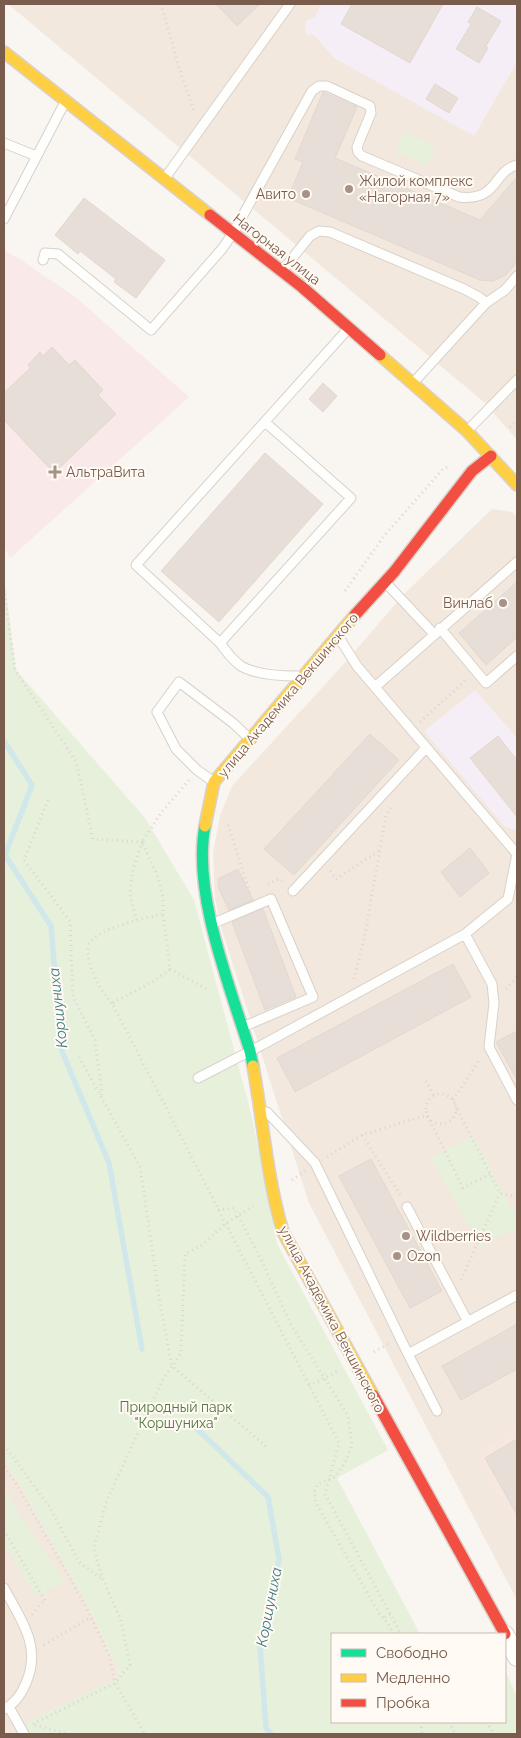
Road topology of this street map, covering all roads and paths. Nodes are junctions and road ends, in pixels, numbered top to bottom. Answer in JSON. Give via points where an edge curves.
{"nodes":[{"id":1,"x":161,"y":4,"type":"edge"},
{"id":2,"x":290,"y":4,"type":"edge"},
{"id":3,"x":4,"y":52,"type":"edge"},
{"id":4,"x":65,"y":101,"type":"junction"},
{"id":5,"x":200,"y":129,"type":"junction"},
{"id":6,"x":4,"y":143,"type":"edge"},
{"id":7,"x":36,"y":156,"type":"junction"},
{"id":8,"x":517,"y":165,"type":"edge"},
{"id":9,"x":164,"y":180,"type":"junction"},
{"id":10,"x":4,"y":219,"type":"edge"},
{"id":11,"x":233,"y":233,"type":"junction"},
{"id":12,"x":43,"y":260,"type":"dead end"},
{"id":13,"x":282,"y":271,"type":"junction"},
{"id":14,"x":517,"y":276,"type":"edge"},
{"id":15,"x":486,"y":303,"type":"junction"},
{"id":16,"x":349,"y":328,"type":"junction"},
{"id":17,"x":517,"y":380,"type":"edge"},
{"id":18,"x":413,"y":383,"type":"junction"},
{"id":19,"x":517,"y":420,"type":"edge"},
{"id":20,"x":265,"y":422,"type":"junction"},
{"id":21,"x":510,"y":427,"type":"dead end"},
{"id":22,"x":467,"y":431,"type":"junction"},
{"id":23,"x":491,"y":456,"type":"junction"},
{"id":24,"x":450,"y":466,"type":"dead end"},
{"id":25,"x":516,"y":479,"type":"edge"},
{"id":26,"x":517,"y":562,"type":"edge"},
{"id":27,"x":385,"y":582,"type":"junction"},
{"id":28,"x":4,"y":589,"type":"edge"},
{"id":29,"x":342,"y":595,"type":"dead end"},
{"id":30,"x":437,"y":631,"type":"junction"},
{"id":31,"x":338,"y":635,"type":"junction"},
{"id":32,"x":220,"y":643,"type":"junction"},
{"id":33,"x":517,"y":656,"type":"edge"},
{"id":34,"x":476,"y":670,"type":"junction"},
{"id":35,"x":304,"y":675,"type":"junction"},
{"id":36,"x":375,"y":687,"type":"junction"},
{"id":37,"x":410,"y":730,"type":"junction"},
{"id":38,"x":250,"y":739,"type":"junction"},
{"id":39,"x":425,"y":748,"type":"junction"},
{"id":40,"x":198,"y":770,"type":"junction"},
{"id":41,"x":395,"y":781,"type":"junction"},
{"id":42,"x":214,"y":782,"type":"junction"},
{"id":43,"x":48,"y":800,"type":"dead end"},
{"id":44,"x":226,"y":819,"type":"dead end"},
{"id":45,"x":142,"y":842,"type":"junction"},
{"id":46,"x":380,"y":851,"type":"junction"},
{"id":47,"x":517,"y":854,"type":"edge"},
{"id":48,"x":336,"y":878,"type":"dead end"},
{"id":49,"x":293,"y":892,"type":"dead end"},
{"id":50,"x":250,"y":893,"type":"dead end"},
{"id":51,"x":163,"y":914,"type":"junction"},
{"id":52,"x":136,"y":920,"type":"junction"},
{"id":53,"x":212,"y":924,"type":"junction"},
{"id":54,"x":465,"y":934,"type":"junction"},
{"id":55,"x":350,"y":997,"type":"junction"},
{"id":56,"x":112,"y":1003,"type":"junction"},
{"id":57,"x":243,"y":1028,"type":"junction"},
{"id":58,"x":489,"y":1047,"type":"junction"},
{"id":59,"x":250,"y":1051,"type":"junction"},
{"id":60,"x":79,"y":1057,"type":"dead end"},
{"id":61,"x":198,"y":1078,"type":"dead end"},
{"id":62,"x":426,"y":1081,"type":"dead end"},
{"id":63,"x":434,"y":1096,"type":"junction"},
{"id":64,"x":102,"y":1098,"type":"junction"},
{"id":65,"x":453,"y":1100,"type":"junction"},
{"id":66,"x":517,"y":1100,"type":"edge"},
{"id":67,"x":260,"y":1105,"type":"junction"},
{"id":68,"x":455,"y":1105,"type":"junction"},
{"id":69,"x":427,"y":1115,"type":"junction"},
{"id":70,"x":362,"y":1135,"type":"junction"},
{"id":71,"x":315,"y":1163,"type":"junction"},
{"id":72,"x":491,"y":1174,"type":"junction"},
{"id":73,"x":500,"y":1193,"type":"junction"},
{"id":74,"x":517,"y":1197,"type":"edge"},
{"id":75,"x":407,"y":1206,"type":"joint"},
{"id":76,"x":218,"y":1210,"type":"junction"},
{"id":77,"x":225,"y":1224,"type":"junction"},
{"id":78,"x":451,"y":1289,"type":"junction"},
{"id":79,"x":517,"y":1295,"type":"edge"},
{"id":80,"x":468,"y":1322,"type":"junction"},
{"id":81,"x":408,"y":1354,"type":"junction"},
{"id":82,"x":172,"y":1366,"type":"junction"},
{"id":83,"x":437,"y":1411,"type":"dead end"},
{"id":84,"x":4,"y":1445,"type":"edge"},
{"id":85,"x":269,"y":1449,"type":"dead end"},
{"id":86,"x":4,"y":1467,"type":"edge"},
{"id":87,"x":329,"y":1479,"type":"junction"},
{"id":88,"x":4,"y":1530,"type":"edge"},
{"id":89,"x":102,"y":1578,"type":"junction"},
{"id":90,"x":4,"y":1588,"type":"edge"},
{"id":91,"x":40,"y":1604,"type":"dead end"},
{"id":92,"x":390,"y":1614,"type":"junction"},
{"id":93,"x":91,"y":1617,"type":"junction"},
{"id":94,"x":384,"y":1618,"type":"junction"},
{"id":95,"x":397,"y":1633,"type":"edge"},
{"id":96,"x":398,"y":1633,"type":"edge"},
{"id":97,"x":504,"y":1633,"type":"edge"},
{"id":98,"x":506,"y":1636,"type":"edge"},
{"id":99,"x":33,"y":1652,"type":"junction"},
{"id":100,"x":517,"y":1657,"type":"edge"},
{"id":101,"x":115,"y":1683,"type":"junction"},
{"id":102,"x":6,"y":1708,"type":"edge"},
{"id":103,"x":450,"y":1723,"type":"edge"},
{"id":104,"x":487,"y":1723,"type":"edge"},
{"id":105,"x":24,"y":1734,"type":"edge"},
{"id":106,"x":67,"y":1734,"type":"edge"},
{"id":107,"x":145,"y":1734,"type":"edge"},
{"id":108,"x":456,"y":1734,"type":"edge"},
{"id":109,"x":494,"y":1734,"type":"edge"}],
"edges":[{"from":1,"to":5,"type":"path"},
{"from":2,"to":5,"type":"lane"},
{"from":3,"to":4,"type":"street","name":"Нагорная улица"},
{"from":4,"to":7,"type":"lane"},
{"from":4,"to":9,"type":"street","name":"Нагорная улица"},
{"from":5,"to":9,"type":"lane"},
{"from":6,"to":7,"type":"lane"},
{"from":7,"to":10,"type":"lane"},
{"from":8,"to":11,"type":"lane","via":[[508,169],[487,192],[474,197],[459,197],[362,156],[357,147],[371,113],[370,106],[326,86],[319,86],[312,91]]},
{"from":9,"to":11,"type":"street","name":"Нагорная улица"},
{"from":11,"to":12,"type":"lane","via":[[151,330],[58,254],[46,253]]},
{"from":11,"to":13,"type":"street","name":"Нагорная улица"},
{"from":13,"to":15,"type":"lane","via":[[310,236],[324,231],[473,293]]},
{"from":13,"to":16,"type":"street","name":"Нагорная улица"},
{"from":14,"to":15,"type":"lane"},
{"from":15,"to":18,"type":"lane"},
{"from":16,"to":18,"type":"street","name":"Нагорная улица"},
{"from":16,"to":20,"type":"lane"},
{"from":17,"to":22,"type":"lane"},
{"from":18,"to":22,"type":"street","name":"Нагорная улица"},
{"from":19,"to":21,"type":"path"},
{"from":20,"to":32,"type":"lane","via":[[136,565]]},
{"from":20,"to":32,"type":"lane","via":[[351,498]]},
{"from":22,"to":23,"type":"street","name":"Нагорная улица"},
{"from":23,"to":25,"type":"street","name":"Нагорная улица"},
{"from":23,"to":27,"type":"street","name":"улица Академика Векшинского","via":[[472,471]]},
{"from":24,"to":29,"type":"path","via":[[443,469],[384,536]]},
{"from":26,"to":30,"type":"lane"},
{"from":27,"to":30,"type":"lane"},
{"from":27,"to":31,"type":"street","name":"улица Академика Векшинского"},
{"from":28,"to":45,"type":"path","via":[[16,670],[76,761],[93,839]]},
{"from":30,"to":34,"type":"lane"},
{"from":30,"to":36,"type":"lane"},
{"from":31,"to":35,"type":"street","name":"улица Академика Векшинского"},
{"from":31,"to":36,"type":"lane","via":[[356,666]]},
{"from":32,"to":35,"type":"lane","via":[[242,666],[276,677]]},
{"from":33,"to":34,"type":"lane","via":[[486,683]]},
{"from":34,"to":37,"type":"path"},
{"from":35,"to":38,"type":"street","name":"улица Академика Векшинского"},
{"from":36,"to":37,"type":"lane"},
{"from":37,"to":39,"type":"lane"},
{"from":38,"to":40,"type":"lane","via":[[179,682],[157,712],[176,749]]},
{"from":38,"to":42,"type":"street","name":"улица Академика Векшинского"},
{"from":39,"to":41,"type":"lane"},
{"from":39,"to":47,"type":"lane"},
{"from":40,"to":42,"type":"lane"},
{"from":40,"to":45,"type":"path","via":[[161,813]]},
{"from":41,"to":46,"type":"path","via":[[396,792],[386,815]]},
{"from":41,"to":49,"type":"lane"},
{"from":42,"to":53,"type":"street","name":"улица Академика Векшинского","via":[[202,858]]},
{"from":43,"to":64,"type":"path","via":[[24,860],[70,922],[72,997],[95,1040]]},
{"from":44,"to":50,"type":"path"},
{"from":45,"to":51,"type":"path","via":[[158,877]]},
{"from":45,"to":52,"type":"path","via":[[132,873],[130,894]]},
{"from":46,"to":48,"type":"path"},
{"from":46,"to":55,"type":"path"},
{"from":47,"to":54,"type":"lane","via":[[508,899]]},
{"from":51,"to":52,"type":"path"},
{"from":51,"to":56,"type":"path","via":[[170,968],[154,981]]},
{"from":52,"to":56,"type":"path","via":[[108,930],[90,944],[88,960],[102,992]]},
{"from":53,"to":57,"type":"street","name":"улица Академика Векшинского"},
{"from":53,"to":57,"type":"lane","via":[[271,900],[313,997]]},
{"from":54,"to":55,"type":"lane"},
{"from":54,"to":58,"type":"lane","via":[[492,984],[494,1003]]},
{"from":55,"to":59,"type":"lane"},
{"from":56,"to":76,"type":"path"},
{"from":57,"to":59,"type":"street","name":"улица Академика Векшинского"},
{"from":58,"to":65,"type":"path"},
{"from":58,"to":66,"type":"lane"},
{"from":59,"to":61,"type":"lane"},
{"from":59,"to":67,"type":"street","name":"улица Академика Векшинского"},
{"from":60,"to":64,"type":"path"},
{"from":62,"to":63,"type":"path"},
{"from":63,"to":65,"type":"path","via":[[442,1094]]},
{"from":63,"to":69,"type":"path","via":[[426,1106]]},
{"from":64,"to":82,"type":"path","via":[[140,1166]]},
{"from":65,"to":68,"type":"path"},
{"from":67,"to":71,"type":"lane"},
{"from":67,"to":97,"type":"street","name":"улица Академика Векшинского","via":[[267,1161],[283,1232]]},
{"from":68,"to":69,"type":"path","via":[[454,1114],[448,1122],[438,1124]]},
{"from":68,"to":72,"type":"path"},
{"from":69,"to":70,"type":"path"},
{"from":69,"to":72,"type":"path","via":[[463,1188]]},
{"from":70,"to":71,"type":"path"},
{"from":70,"to":75,"type":"path"},
{"from":71,"to":81,"type":"lane"},
{"from":72,"to":73,"type":"path"},
{"from":73,"to":74,"type":"path"},
{"from":73,"to":78,"type":"path","via":[[459,1284]]},
{"from":75,"to":78,"type":"lane"},
{"from":76,"to":77,"type":"path"},
{"from":76,"to":87,"type":"path","via":[[234,1208],[290,1323],[348,1416],[352,1445],[345,1463]]},
{"from":77,"to":82,"type":"path","via":[[201,1246],[185,1254],[181,1353]]},
{"from":77,"to":87,"type":"path","via":[[339,1443]]},
{"from":78,"to":80,"type":"lane"},
{"from":79,"to":80,"type":"lane"},
{"from":80,"to":81,"type":"lane"},
{"from":81,"to":83,"type":"lane"},
{"from":82,"to":85,"type":"path"},
{"from":82,"to":89,"type":"path","via":[[107,1500],[94,1547]]},
{"from":84,"to":89,"type":"path","via":[[49,1506],[78,1562]]},
{"from":86,"to":93,"type":"path"},
{"from":87,"to":92,"type":"path","via":[[325,1494]]},
{"from":87,"to":94,"type":"path","via":[[318,1484],[314,1492],[316,1503]]},
{"from":88,"to":91,"type":"path","via":[[45,1601]]},
{"from":89,"to":101,"type":"path","via":[[121,1620],[130,1665]]},
{"from":90,"to":99,"type":"lane","via":[[24,1625]]},
{"from":92,"to":94,"type":"path"},
{"from":92,"to":96,"type":"path"},
{"from":93,"to":99,"type":"path"},
{"from":93,"to":101,"type":"path","via":[[109,1655]]},
{"from":94,"to":95,"type":"path"},
{"from":98,"to":100,"type":"street","name":"улица Академика Векшинского"},
{"from":99,"to":102,"type":"lane","via":[[20,1696]]},
{"from":101,"to":106,"type":"path","via":[[32,1725]]},
{"from":101,"to":107,"type":"path"},
{"from":102,"to":105,"type":"lane"},
{"from":103,"to":108,"type":"path"},
{"from":104,"to":109,"type":"path"}]}
